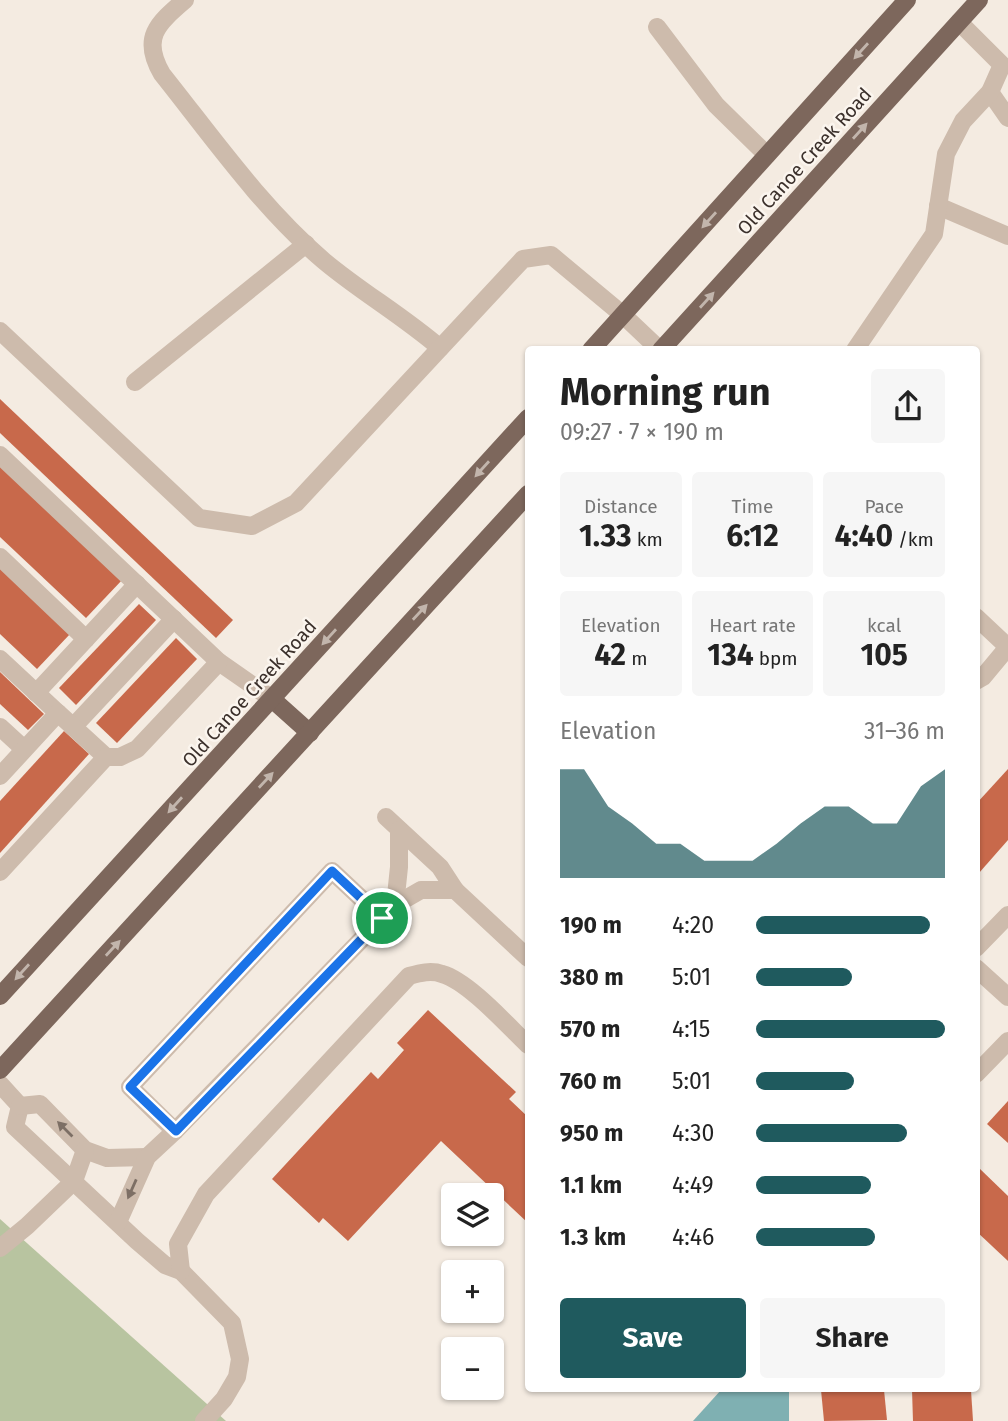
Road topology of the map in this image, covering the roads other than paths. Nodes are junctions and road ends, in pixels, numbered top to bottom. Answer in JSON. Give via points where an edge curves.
{"nodes":[{"id":1,"x":186,"y":0,"type":"edge"},
{"id":2,"x":907,"y":0,"type":"edge"},
{"id":3,"x":979,"y":0,"type":"edge"},
{"id":4,"x":959,"y":22,"type":"junction"},
{"id":5,"x":657,"y":27,"type":"dead end"},
{"id":6,"x":1005,"y":64,"type":"edge"},
{"id":7,"x":990,"y":92,"type":"junction"},
{"id":8,"x":1008,"y":118,"type":"edge"},
{"id":9,"x":767,"y":155,"type":"junction"},
{"id":10,"x":938,"y":206,"type":"junction"},
{"id":11,"x":1008,"y":236,"type":"edge"},
{"id":12,"x":306,"y":244,"type":"junction"},
{"id":13,"x":623,"y":315,"type":"junction"},
{"id":14,"x":0,"y":331,"type":"edge"},
{"id":15,"x":595,"y":346,"type":"edge"},
{"id":16,"x":656,"y":346,"type":"edge"},
{"id":17,"x":664,"y":346,"type":"edge"},
{"id":18,"x":858,"y":346,"type":"edge"},
{"id":19,"x":440,"y":348,"type":"junction"},
{"id":20,"x":135,"y":382,"type":"dead end"},
{"id":21,"x":525,"y":421,"type":"edge"},
{"id":22,"x":0,"y":455,"type":"edge"},
{"id":23,"x":525,"y":497,"type":"edge"},
{"id":24,"x":0,"y":557,"type":"edge"},
{"id":25,"x":137,"y":584,"type":"junction"},
{"id":26,"x":173,"y":619,"type":"junction"},
{"id":27,"x":980,"y":621,"type":"edge"},
{"id":28,"x":86,"y":639,"type":"junction"},
{"id":29,"x":1008,"y":647,"type":"edge"},
{"id":30,"x":0,"y":659,"type":"edge"},
{"id":31,"x":213,"y":662,"type":"junction"},
{"id":32,"x":980,"y":679,"type":"edge"},
{"id":33,"x":36,"y":693,"type":"junction"},
{"id":34,"x":272,"y":699,"type":"junction"},
{"id":35,"x":58,"y":713,"type":"junction"},
{"id":36,"x":0,"y":727,"type":"edge"},
{"id":37,"x":74,"y":727,"type":"junction"},
{"id":38,"x":310,"y":733,"type":"junction"},
{"id":39,"x":24,"y":749,"type":"junction"},
{"id":40,"x":106,"y":757,"type":"junction"},
{"id":41,"x":0,"y":776,"type":"edge"},
{"id":42,"x":0,"y":872,"type":"edge"},
{"id":43,"x":455,"y":890,"type":"junction"},
{"id":44,"x":388,"y":911,"type":"junction"},
{"id":45,"x":1008,"y":915,"type":"edge"},
{"id":46,"x":980,"y":944,"type":"edge"},
{"id":47,"x":525,"y":955,"type":"edge"},
{"id":48,"x":980,"y":972,"type":"edge"},
{"id":49,"x":0,"y":996,"type":"edge"},
{"id":50,"x":1008,"y":997,"type":"edge"},
{"id":51,"x":1008,"y":1041,"type":"edge"},
{"id":52,"x":525,"y":1042,"type":"edge"},
{"id":53,"x":0,"y":1070,"type":"edge"},
{"id":54,"x":980,"y":1070,"type":"edge"},
{"id":55,"x":0,"y":1084,"type":"edge"},
{"id":56,"x":20,"y":1106,"type":"junction"},
{"id":57,"x":176,"y":1131,"type":"junction"},
{"id":58,"x":85,"y":1150,"type":"junction"},
{"id":59,"x":147,"y":1157,"type":"junction"},
{"id":60,"x":74,"y":1181,"type":"junction"},
{"id":61,"x":118,"y":1222,"type":"junction"},
{"id":62,"x":0,"y":1248,"type":"edge"},
{"id":63,"x":181,"y":1271,"type":"junction"},
{"id":64,"x":204,"y":1421,"type":"edge"}],
"edges":[{"from":1,"to":12,"type":"street","via":[[154,35],[150,45],[153,58],[265,204]]},
{"from":2,"to":9,"type":"main road","name":"Old Canoe Creek Road","one_way":true},
{"from":3,"to":4,"type":"main road","name":"Old Canoe Creek Road"},
{"from":4,"to":6,"type":"street"},
{"from":17,"to":4,"type":"main road","name":"Old Canoe Creek Road","one_way":true},
{"from":5,"to":9,"type":"street","via":[[716,106]]},
{"from":6,"to":7,"type":"street"},
{"from":7,"to":8,"type":"street"},
{"from":7,"to":10,"type":"street","via":[[963,121],[946,154]]},
{"from":9,"to":13,"type":"main road","name":"Old Canoe Creek Road","one_way":true},
{"from":10,"to":11,"type":"street"},
{"from":10,"to":18,"type":"street","via":[[934,234]]},
{"from":12,"to":19,"type":"street"},
{"from":12,"to":20,"type":"street"},
{"from":13,"to":15,"type":"main road","name":"Old Canoe Creek Road"},
{"from":13,"to":16,"type":"street"},
{"from":13,"to":19,"type":"street","via":[[551,256],[523,259]]},
{"from":14,"to":19,"type":"street","via":[[199,518],[252,526],[296,503]]},
{"from":21,"to":34,"type":"main road","name":"Old Canoe Creek Road","one_way":true},
{"from":22,"to":25,"type":"street"},
{"from":38,"to":23,"type":"main road","one_way":true},
{"from":24,"to":28,"type":"street"},
{"from":25,"to":26,"type":"street"},
{"from":25,"to":28,"type":"street"},
{"from":26,"to":31,"type":"street"},
{"from":26,"to":37,"type":"street"},
{"from":27,"to":29,"type":"street"},
{"from":28,"to":33,"type":"street"},
{"from":29,"to":32,"type":"street"},
{"from":30,"to":33,"type":"street"},
{"from":31,"to":34,"type":"street"},
{"from":31,"to":40,"type":"street","via":[[137,750]]},
{"from":33,"to":35,"type":"street"},
{"from":34,"to":38,"type":"main road"},
{"from":34,"to":49,"type":"main road","name":"Old Canoe Creek Road","one_way":true},
{"from":35,"to":37,"type":"street"},
{"from":35,"to":39,"type":"street"},
{"from":36,"to":39,"type":"street"},
{"from":37,"to":40,"type":"street"},
{"from":53,"to":38,"type":"main road","one_way":true},
{"from":39,"to":41,"type":"street"},
{"from":40,"to":42,"type":"street"},
{"from":43,"to":44,"type":"street","via":[[421,890]]},
{"from":43,"to":44,"type":"street","via":[[440,867],[393,823],[399,867]]},
{"from":43,"to":47,"type":"street"},
{"from":44,"to":57,"type":"street"},
{"from":44,"to":57,"type":"street","via":[[332,871],[130,1087]]},
{"from":45,"to":46,"type":"street"},
{"from":48,"to":50,"type":"street"},
{"from":51,"to":54,"type":"street"},
{"from":52,"to":63,"type":"street","via":[[462,984],[443,974],[409,976],[206,1194],[178,1244]]},
{"from":55,"to":56,"type":"street"},
{"from":58,"to":56,"type":"street","one_way":true,"via":[[40,1104]]},
{"from":56,"to":60,"type":"street","via":[[15,1127]]},
{"from":57,"to":59,"type":"street"},
{"from":58,"to":59,"type":"street","via":[[107,1158]]},
{"from":58,"to":60,"type":"street"},
{"from":59,"to":61,"type":"street","one_way":true},
{"from":60,"to":61,"type":"street"},
{"from":60,"to":62,"type":"street"},
{"from":61,"to":63,"type":"street","via":[[165,1265]]},
{"from":63,"to":64,"type":"street","via":[[232,1323],[240,1359],[237,1377]]}]}
